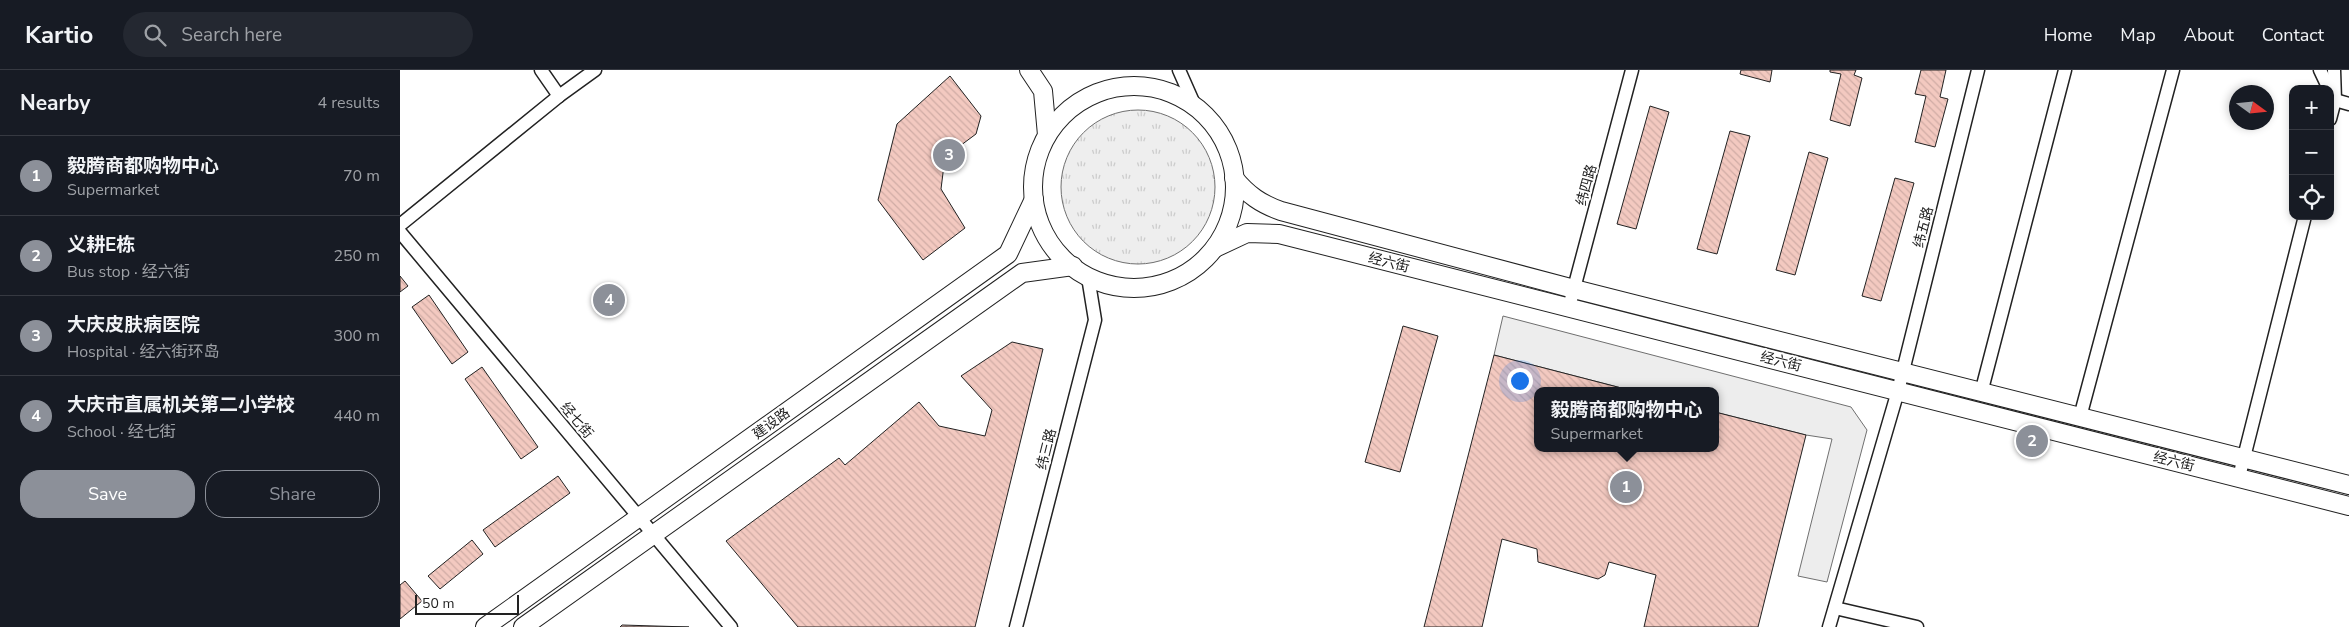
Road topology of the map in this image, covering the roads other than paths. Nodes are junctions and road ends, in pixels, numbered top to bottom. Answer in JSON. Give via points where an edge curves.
{"nodes":[{"id":1,"x":541,"y":70,"type":"edge"},
{"id":2,"x":595,"y":70,"type":"edge"},
{"id":3,"x":1029,"y":70,"type":"edge"},
{"id":4,"x":1179,"y":70,"type":"edge"},
{"id":5,"x":1632,"y":70,"type":"edge"},
{"id":6,"x":1978,"y":70,"type":"edge"},
{"id":7,"x":2064,"y":70,"type":"edge"},
{"id":8,"x":2173,"y":70,"type":"edge"},
{"id":9,"x":2320,"y":70,"type":"edge"},
{"id":10,"x":2334,"y":70,"type":"edge"},
{"id":11,"x":2328,"y":85,"type":"edge"},
{"id":12,"x":2333,"y":85,"type":"edge"},
{"id":13,"x":2334,"y":94,"type":"edge"},
{"id":14,"x":559,"y":96,"type":"junction"},
{"id":15,"x":1194,"y":104,"type":"junction"},
{"id":16,"x":2349,"y":104,"type":"edge"},
{"id":17,"x":1047,"y":135,"type":"junction"},
{"id":18,"x":1234,"y":178,"type":"junction"},
{"id":19,"x":1034,"y":199,"type":"junction"},
{"id":20,"x":2304,"y":220,"type":"edge"},
{"id":21,"x":400,"y":225,"type":"edge"},
{"id":22,"x":400,"y":232,"type":"edge"},
{"id":23,"x":1214,"y":248,"type":"junction"},
{"id":24,"x":1073,"y":266,"type":"junction"},
{"id":25,"x":1088,"y":277,"type":"junction"},
{"id":26,"x":1574,"y":289,"type":"junction"},
{"id":27,"x":1569,"y":307,"type":"junction"},
{"id":28,"x":1902,"y":373,"type":"junction"},
{"id":29,"x":1898,"y":390,"type":"junction"},
{"id":30,"x":1981,"y":393,"type":"junction"},
{"id":31,"x":2080,"y":417,"type":"junction"},
{"id":32,"x":2244,"y":458,"type":"junction"},
{"id":33,"x":2239,"y":477,"type":"junction"},
{"id":34,"x":2349,"y":485,"type":"edge"},
{"id":35,"x":2349,"y":506,"type":"edge"},
{"id":36,"x":638,"y":518,"type":"junction"},
{"id":37,"x":652,"y":534,"type":"junction"},
{"id":38,"x":1835,"y":608,"type":"junction"},
{"id":39,"x":485,"y":627,"type":"edge"},
{"id":40,"x":522,"y":627,"type":"edge"},
{"id":41,"x":731,"y":627,"type":"edge"},
{"id":42,"x":1016,"y":627,"type":"edge"},
{"id":43,"x":1829,"y":627,"type":"edge"},
{"id":44,"x":1917,"y":627,"type":"edge"}],
"edges":[{"from":1,"to":14,"type":"street"},
{"from":2,"to":14,"type":"street"},
{"from":3,"to":17,"type":"main road","via":[[1043,91]]},
{"from":4,"to":15,"type":"street"},
{"from":5,"to":26,"type":"street","name":"纬四路"},
{"from":6,"to":28,"type":"street","name":"纬五路"},
{"from":7,"to":30,"type":"street"},
{"from":8,"to":31,"type":"street"},
{"from":9,"to":11,"type":"street"},
{"from":10,"to":12,"type":"street"},
{"from":13,"to":16,"type":"street"},
{"from":14,"to":21,"type":"street"},
{"from":15,"to":17,"type":"main road","via":[[1164,89],[1130,85],[1097,92],[1068,109]]},
{"from":15,"to":18,"type":"main road","via":[[1218,128],[1232,158]]},
{"from":17,"to":19,"type":"main road","via":[[1035,166]]},
{"from":18,"to":23,"type":"main road","via":[[1236,192],[1228,225]]},
{"from":18,"to":26,"type":"main road","name":"经六街","via":[[1263,205],[1281,211]]},
{"from":19,"to":24,"type":"main road","via":[[1043,231],[1062,258]]},
{"from":19,"to":36,"type":"main road","name":"建设路","via":[[1008,254]]},
{"from":20,"to":32,"type":"street"},
{"from":22,"to":36,"type":"street","name":"经七街"},
{"from":23,"to":25,"type":"main road","via":[[1184,275],[1153,287],[1120,287]]},
{"from":23,"to":27,"type":"main road","name":"经六街","via":[[1247,233],[1279,234]]},
{"from":24,"to":25,"type":"main road"},
{"from":24,"to":37,"type":"main road","name":"建设路","via":[[1022,273]]},
{"from":25,"to":42,"type":"street","name":"纬三路","via":[[1095,320]]},
{"from":26,"to":27,"type":"street","name":"纬四路"},
{"from":26,"to":28,"type":"main road","name":"经六街"},
{"from":27,"to":29,"type":"main road","name":"经六街"},
{"from":28,"to":29,"type":"street","name":"纬五路"},
{"from":28,"to":30,"type":"main road","name":"经六街"},
{"from":29,"to":33,"type":"main road","name":"经六街"},
{"from":29,"to":38,"type":"street","name":"纬五路"},
{"from":30,"to":31,"type":"main road","name":"经六街"},
{"from":31,"to":32,"type":"main road","name":"经六街"},
{"from":32,"to":33,"type":"street"},
{"from":32,"to":34,"type":"main road","name":"经六街"},
{"from":33,"to":35,"type":"main road","name":"经六街"},
{"from":36,"to":37,"type":"street","name":"经七街"},
{"from":36,"to":39,"type":"main road","name":"建设路"},
{"from":37,"to":40,"type":"main road","name":"建设路"},
{"from":37,"to":41,"type":"street","name":"经七街"},
{"from":38,"to":43,"type":"street","name":"纬五路"},
{"from":38,"to":44,"type":"street"}]}
